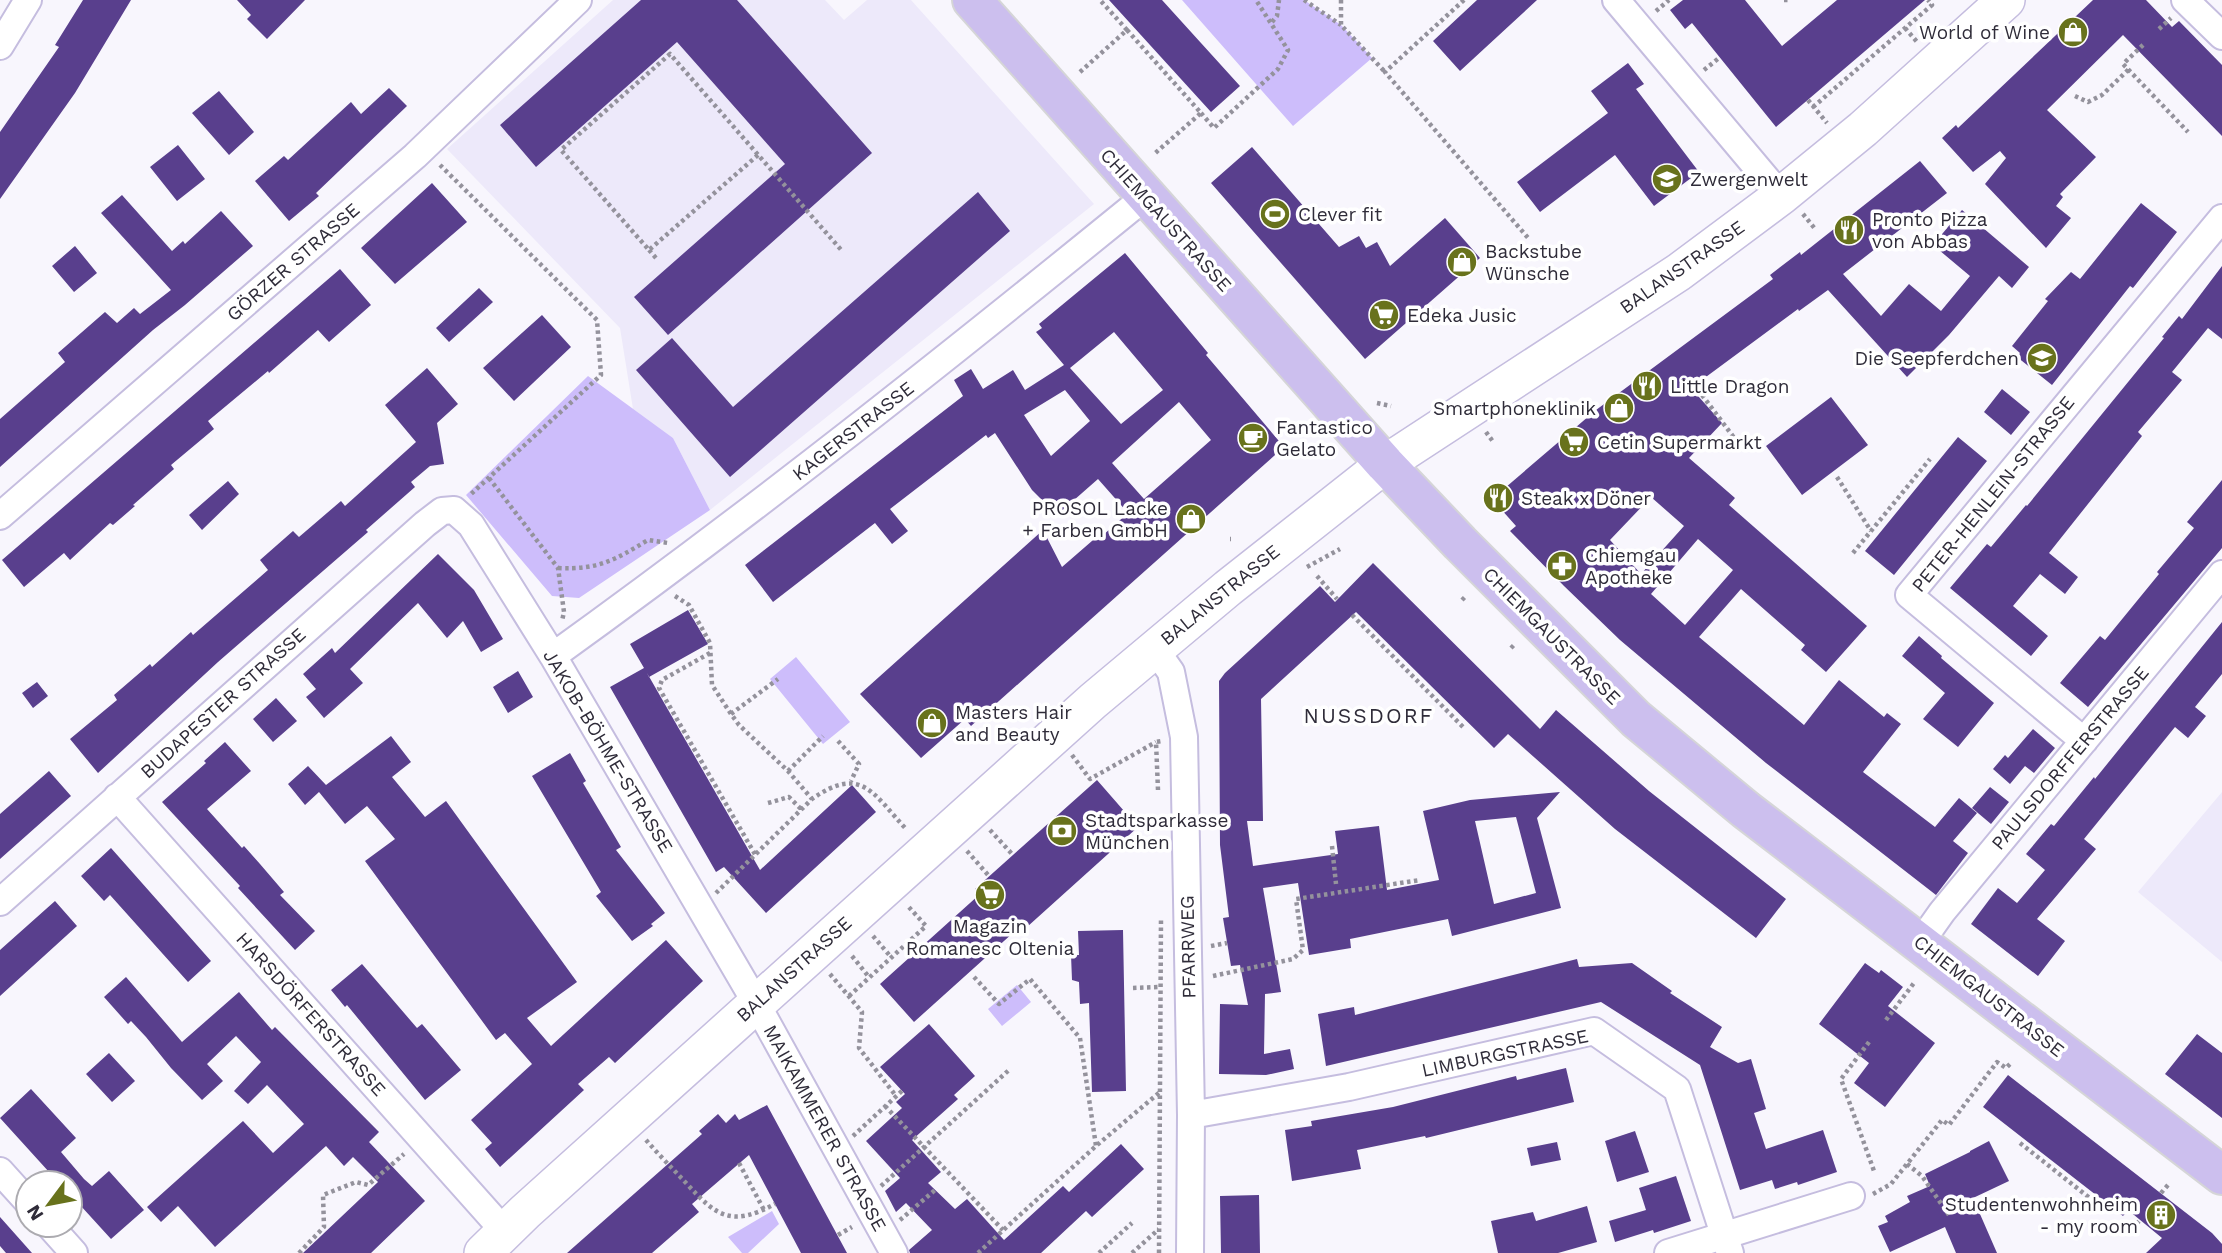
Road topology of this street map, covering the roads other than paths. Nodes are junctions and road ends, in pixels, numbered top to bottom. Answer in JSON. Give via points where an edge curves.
{"nodes":[{"id":1,"x":28,"y":0,"type":"edge"},
{"id":2,"x":972,"y":0,"type":"edge"},
{"id":3,"x":1616,"y":0,"type":"edge"},
{"id":4,"x":2006,"y":0,"type":"edge"},
{"id":5,"x":2185,"y":0,"type":"edge"},
{"id":6,"x":565,"y":4,"type":"edge"},
{"id":7,"x":2222,"y":37,"type":"edge"},
{"id":8,"x":0,"y":46,"type":"edge"},
{"id":9,"x":1145,"y":197,"type":"junction"},
{"id":10,"x":1791,"y":203,"type":"junction"},
{"id":11,"x":2222,"y":218,"type":"edge"},
{"id":12,"x":1385,"y":464,"type":"junction"},
{"id":13,"x":452,"y":511,"type":"joint"},
{"id":14,"x":0,"y":516,"type":"edge"},
{"id":15,"x":2222,"y":574,"type":"edge"},
{"id":16,"x":1154,"y":648,"type":"junction"},
{"id":17,"x":552,"y":656,"type":"junction"},
{"id":18,"x":2084,"y":741,"type":"junction"},
{"id":19,"x":117,"y":797,"type":"junction"},
{"id":20,"x":0,"y":902,"type":"edge"},
{"id":21,"x":1920,"y":943,"type":"junction"},
{"id":22,"x":756,"y":1003,"type":"junction"},
{"id":23,"x":1191,"y":1115,"type":"junction"},
{"id":24,"x":0,"y":1171,"type":"edge"},
{"id":25,"x":2222,"y":1175,"type":"edge"},
{"id":26,"x":14,"y":1186,"type":"edge"},
{"id":27,"x":1851,"y":1196,"type":"road end"},
{"id":28,"x":62,"y":1239,"type":"edge"},
{"id":29,"x":494,"y":1242,"type":"edge"},
{"id":30,"x":1727,"y":1245,"type":"edge"},
{"id":31,"x":74,"y":1253,"type":"edge"},
{"id":32,"x":894,"y":1253,"type":"edge"},
{"id":33,"x":1190,"y":1253,"type":"edge"},
{"id":34,"x":1668,"y":1253,"type":"edge"}],
"edges":[{"from":1,"to":8,"type":"street"},
{"from":2,"to":9,"type":"main road","name":"CHIEMGAUSTRASSE"},
{"from":3,"to":10,"type":"street"},
{"from":4,"to":10,"type":"street","name":"BALANSTRASSE","via":[[1863,129]]},
{"from":5,"to":7,"type":"street"},
{"from":6,"to":14,"type":"street","name":"GÖRZER STRASSE","via":[[423,149]]},
{"from":9,"to":12,"type":"main road","name":"CHIEMGAUSTRASSE"},
{"from":9,"to":17,"type":"street","name":"KAGERSTRASSE","via":[[858,429]]},
{"from":10,"to":12,"type":"street","name":"BALANSTRASSE"},
{"from":11,"to":18,"type":"street","name":"PETER-HENLEIN-STRASSE","via":[[1909,595]]},
{"from":12,"to":16,"type":"street","name":"BALANSTRASSE"},
{"from":12,"to":21,"type":"main road","name":"CHIEMGAUSTRASSE","via":[[1636,719]]},
{"from":13,"to":17,"type":"street","name":"JAKOB-BÖHME-STRASSE","via":[[471,525]]},
{"from":13,"to":19,"type":"street","name":"BUDAPESTER STRASSE","via":[[442,511],[425,524]]},
{"from":15,"to":18,"type":"street","name":"PAULSDORFFERSTRASSE"},
{"from":16,"to":22,"type":"street","name":"BALANSTRASSE"},
{"from":16,"to":23,"type":"street","name":"PFARRWEG","via":[[1171,673],[1184,737]]},
{"from":17,"to":22,"type":"street","name":"JAKOB-BÖHME-STRASSE"},
{"from":18,"to":21,"type":"street","name":"PAULSDORFFERSTRASSE"},
{"from":19,"to":20,"type":"street","name":"BUDAPESTER STRASSE"},
{"from":19,"to":29,"type":"street","name":"HARSDÖRFERSTRASSE"},
{"from":21,"to":25,"type":"main road","name":"CHIEMGAUSTRASSE"},
{"from":22,"to":29,"type":"street","name":"BALANSTRASSE"},
{"from":22,"to":32,"type":"street","name":"MAIKAMMERER STRASSE"},
{"from":23,"to":30,"type":"street","name":"LIMBURGSTRASSE","via":[[1349,1087],[1594,1031],[1676,1089]]},
{"from":23,"to":33,"type":"street","name":"PFARRWEG"},
{"from":24,"to":26,"type":"street"},
{"from":27,"to":30,"type":"street"},
{"from":28,"to":31,"type":"street"},
{"from":30,"to":34,"type":"street"}]}
